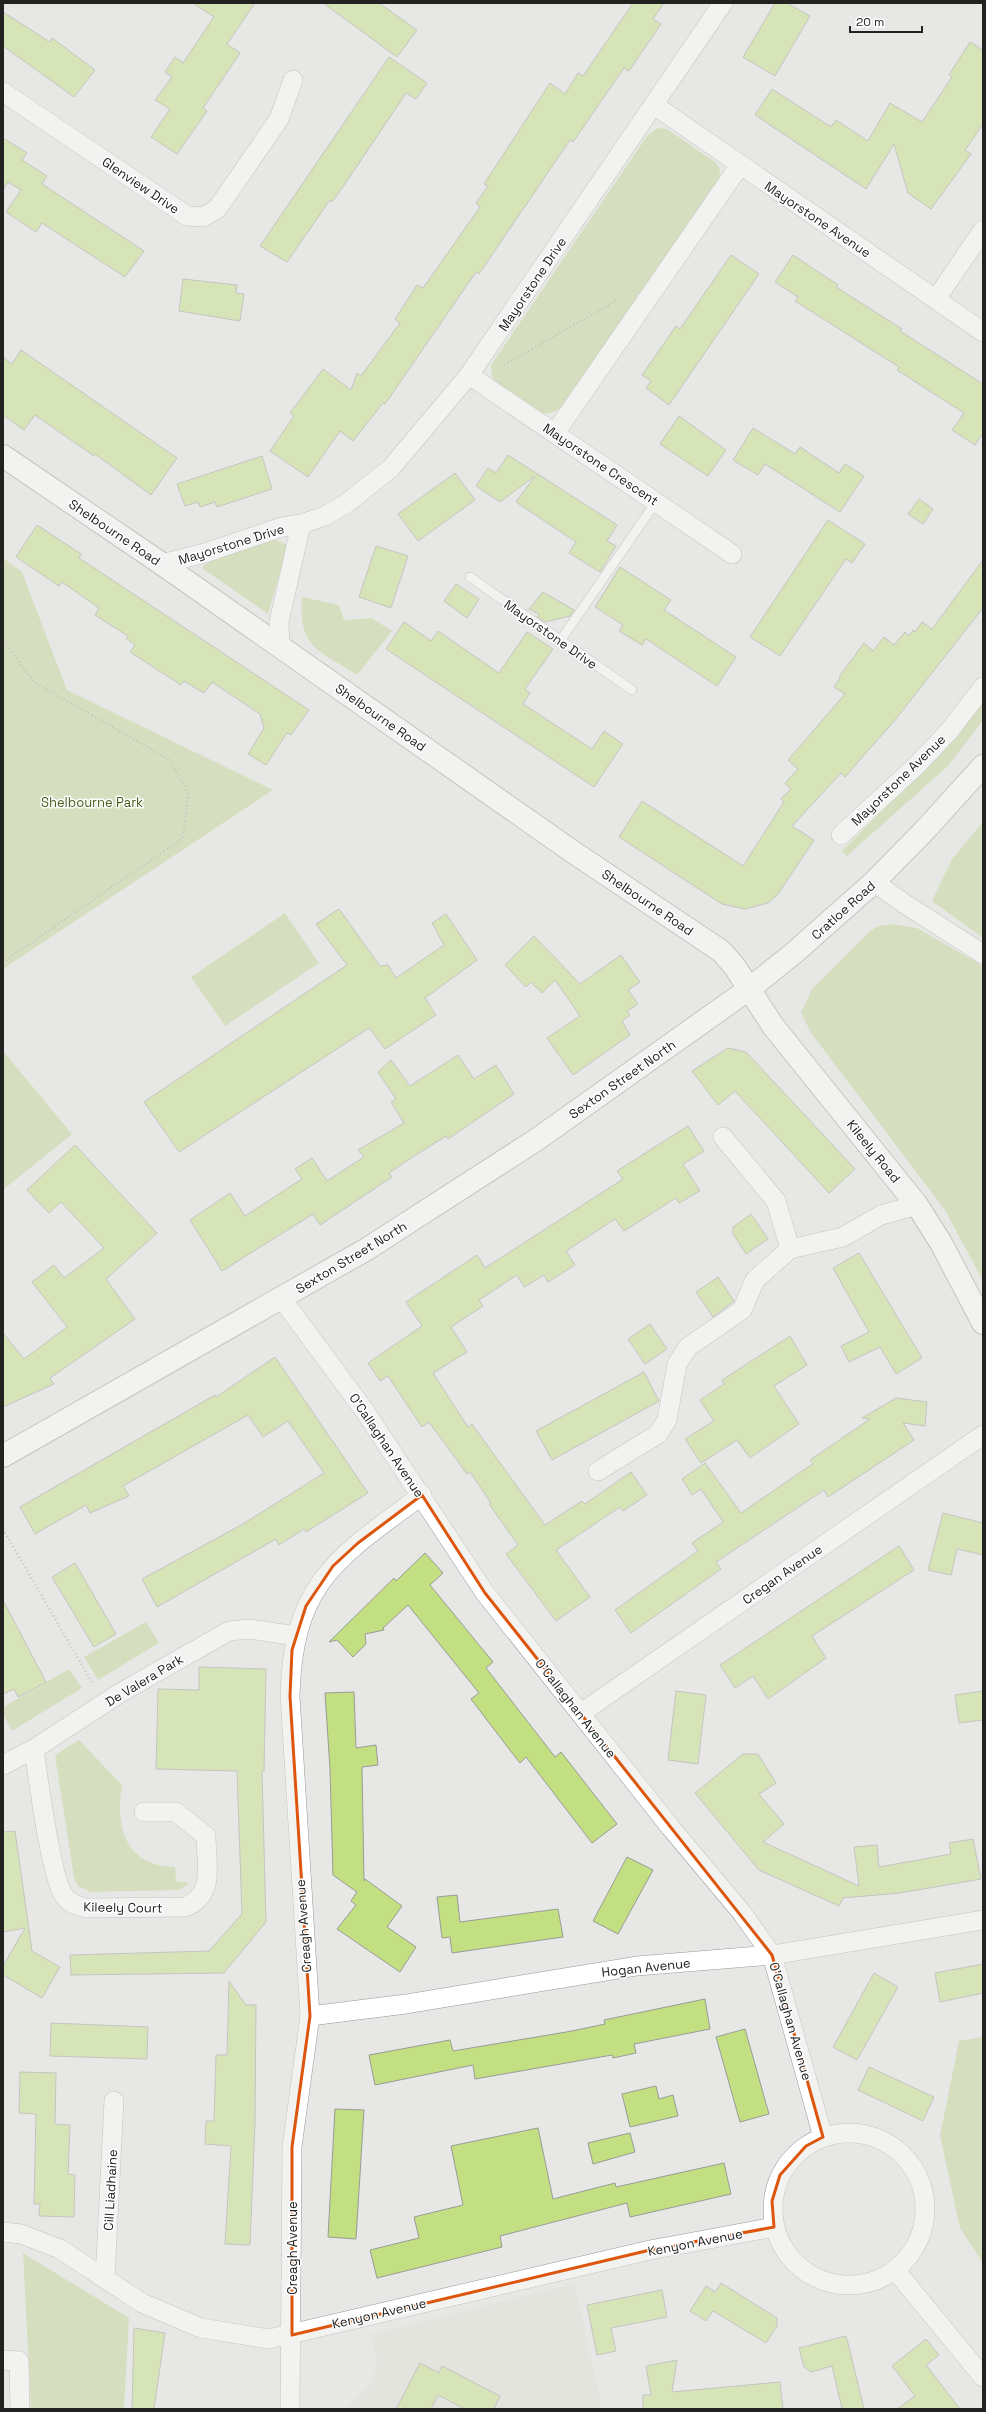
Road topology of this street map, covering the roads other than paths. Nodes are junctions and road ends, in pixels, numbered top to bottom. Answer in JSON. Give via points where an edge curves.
{"nodes":[{"id":1,"x":723,"y":3,"type":"edge"},
{"id":2,"x":293,"y":80,"type":"dead end"},
{"id":3,"x":3,"y":92,"type":"edge"},
{"id":4,"x":654,"y":105,"type":"junction"},
{"id":5,"x":740,"y":165,"type":"junction"},
{"id":6,"x":983,"y":230,"type":"edge"},
{"id":7,"x":936,"y":299,"type":"junction"},
{"id":8,"x":983,"y":332,"type":"edge"},
{"id":9,"x":473,"y":378,"type":"junction"},
{"id":10,"x":555,"y":433,"type":"junction"},
{"id":11,"x":3,"y":456,"type":"edge"},
{"id":12,"x":656,"y":502,"type":"junction"},
{"id":13,"x":301,"y":524,"type":"junction"},
{"id":14,"x":732,"y":554,"type":"dead end"},
{"id":15,"x":162,"y":564,"type":"junction"},
{"id":16,"x":470,"y":577,"type":"dead end"},
{"id":17,"x":560,"y":641,"type":"junction"},
{"id":18,"x":280,"y":647,"type":"junction"},
{"id":19,"x":983,"y":687,"type":"edge"},
{"id":20,"x":632,"y":690,"type":"dead end"},
{"id":21,"x":983,"y":766,"type":"edge"},
{"id":22,"x":841,"y":835,"type":"dead end"},
{"id":23,"x":874,"y":882,"type":"junction"},
{"id":24,"x":983,"y":954,"type":"edge"},
{"id":25,"x":749,"y":989,"type":"junction"},
{"id":26,"x":685,"y":1034,"type":"joint"},
{"id":27,"x":723,"y":1137,"type":"dead end"},
{"id":28,"x":917,"y":1205,"type":"junction"},
{"id":29,"x":790,"y":1249,"type":"junction"},
{"id":30,"x":282,"y":1299,"type":"junction"},
{"id":31,"x":983,"y":1323,"type":"edge"},
{"id":32,"x":983,"y":1435,"type":"edge"},
{"id":33,"x":3,"y":1456,"type":"edge"},
{"id":34,"x":598,"y":1471,"type":"dead end"},
{"id":35,"x":422,"y":1495,"type":"junction"},
{"id":36,"x":296,"y":1636,"type":"junction"},
{"id":37,"x":581,"y":1713,"type":"junction"},
{"id":38,"x":34,"y":1749,"type":"junction"},
{"id":39,"x":3,"y":1765,"type":"edge"},
{"id":40,"x":144,"y":1812,"type":"dead end"},
{"id":41,"x":983,"y":1920,"type":"edge"},
{"id":42,"x":772,"y":1955,"type":"junction"},
{"id":43,"x":310,"y":2016,"type":"junction"},
{"id":44,"x":114,"y":2101,"type":"dead end"},
{"id":45,"x":823,"y":2137,"type":"junction"},
{"id":46,"x":774,"y":2227,"type":"junction"},
{"id":47,"x":3,"y":2232,"type":"edge"},
{"id":48,"x":896,"y":2271,"type":"junction"},
{"id":49,"x":105,"y":2278,"type":"junction"},
{"id":50,"x":292,"y":2335,"type":"junction"},
{"id":51,"x":3,"y":2360,"type":"edge"},
{"id":52,"x":983,"y":2377,"type":"edge"},
{"id":53,"x":20,"y":2409,"type":"edge"},
{"id":54,"x":290,"y":2409,"type":"edge"}],
"edges":[{"from":1,"to":4,"type":"street","name":"Mayorstone Drive"},
{"from":2,"to":3,"type":"street","name":"Glenview Drive","via":[[278,119],[217,209],[203,217],[187,216]]},
{"from":4,"to":5,"type":"street","name":"Mayorstone Avenue"},
{"from":4,"to":9,"type":"street","name":"Mayorstone Drive"},
{"from":5,"to":7,"type":"street","name":"Mayorstone Avenue"},
{"from":5,"to":10,"type":"street"},
{"from":6,"to":7,"type":"street"},
{"from":7,"to":8,"type":"street","name":"Mayorstone Avenue"},
{"from":9,"to":10,"type":"street","name":"Mayorstone Crescent"},
{"from":9,"to":13,"type":"street","name":"Mayorstone Drive","via":[[391,468],[347,503],[325,516]]},
{"from":10,"to":12,"type":"street","name":"Mayorstone Crescent"},
{"from":11,"to":15,"type":"main road","name":"Shelbourne Road"},
{"from":12,"to":14,"type":"street","name":"Mayorstone Crescent"},
{"from":12,"to":17,"type":"lane"},
{"from":13,"to":15,"type":"street","name":"Mayorstone Drive","via":[[282,527],[205,553]]},
{"from":13,"to":18,"type":"street","name":"Mayorstone Drive","via":[[280,610]]},
{"from":15,"to":18,"type":"main road","name":"Shelbourne Road"},
{"from":16,"to":17,"type":"lane","name":"Mayorstone Drive"},
{"from":17,"to":20,"type":"lane","name":"Mayorstone Drive"},
{"from":18,"to":25,"type":"main road","name":"Shelbourne Road","via":[[721,951]]},
{"from":19,"to":22,"type":"street","name":"Mayorstone Avenue","via":[[950,730],[917,765]]},
{"from":21,"to":23,"type":"main road","name":"Cratloe Road"},
{"from":23,"to":24,"type":"street"},
{"from":23,"to":25,"type":"main road","name":"Cratloe Road"},
{"from":25,"to":26,"type":"main road","name":"Cratloe Road"},
{"from":25,"to":28,"type":"main road","name":"Kileely Road","via":[[773,1026]]},
{"from":26,"to":30,"type":"main road","name":"Sexton Street North","via":[[476,1180],[368,1249]]},
{"from":27,"to":29,"type":"street","via":[[776,1201]]},
{"from":28,"to":29,"type":"street","via":[[880,1215],[843,1237]]},
{"from":28,"to":31,"type":"main road","name":"Kileely Road","via":[[941,1243]]},
{"from":29,"to":34,"type":"street","via":[[754,1280],[742,1310],[688,1347],[677,1364],[667,1420],[658,1434]]},
{"from":30,"to":33,"type":"main road","name":"Sexton Street North"},
{"from":30,"to":35,"type":"street","name":"O'Callaghan Avenue"},
{"from":32,"to":37,"type":"street","name":"Cregan Avenue"},
{"from":35,"to":36,"type":"street","name":"Creagh Avenue","via":[[358,1542],[333,1566],[306,1606]]},
{"from":35,"to":37,"type":"street","name":"O'Callaghan Avenue","via":[[485,1593]]},
{"from":36,"to":38,"type":"street","name":"De Valera Park","via":[[250,1629],[229,1631],[104,1703]]},
{"from":36,"to":43,"type":"street","name":"Creagh Avenue","via":[[290,1665],[290,1696]]},
{"from":37,"to":42,"type":"street","name":"O'Callaghan Avenue"},
{"from":38,"to":39,"type":"street","name":"De Valera Park"},
{"from":38,"to":40,"type":"street","name":"Kileely Court","via":[[55,1875],[64,1897],[74,1905],[86,1908],[185,1907],[195,1903],[203,1894],[207,1883],[206,1836],[176,1812]]},
{"from":41,"to":42,"type":"street","name":"Hogan Avenue"},
{"from":42,"to":43,"type":"street","name":"Hogan Avenue","via":[[637,1966],[406,2004]]},
{"from":42,"to":45,"type":"street","name":"O'Callaghan Avenue"},
{"from":43,"to":50,"type":"street","name":"Creagh Avenue","via":[[292,2147]]},
{"from":44,"to":49,"type":"street","name":"Cill Liadhaine"},
{"from":45,"to":46,"type":"street","via":[[806,2146],[791,2159],[780,2176],[772,2201]]},
{"from":45,"to":48,"type":"street","via":[[848,2132],[872,2136],[895,2147],[912,2165],[923,2188],[926,2212],[922,2234],[911,2255]]},
{"from":46,"to":48,"type":"street","via":[[783,2249],[798,2266],[816,2279],[838,2286],[862,2285],[880,2280]]},
{"from":46,"to":50,"type":"street","name":"Kenyon Avenue","via":[[650,2250]]},
{"from":47,"to":49,"type":"street","name":"Kenyon Avenue","via":[[22,2234],[60,2249]]},
{"from":48,"to":52,"type":"street"},
{"from":49,"to":50,"type":"street","name":"Kenyon Avenue","via":[[142,2303],[201,2328],[268,2339]]},
{"from":50,"to":54,"type":"street","name":"Creagh Avenue"},
{"from":51,"to":53,"type":"street","via":[[19,2361]]}]}
